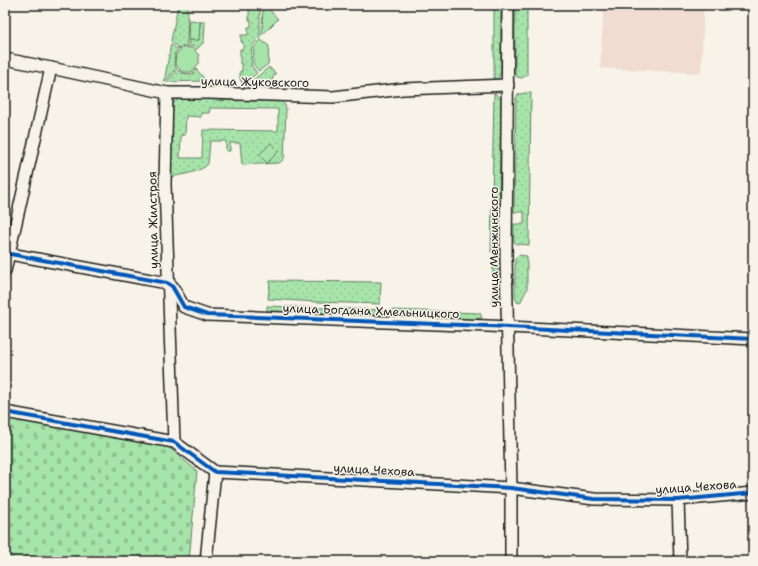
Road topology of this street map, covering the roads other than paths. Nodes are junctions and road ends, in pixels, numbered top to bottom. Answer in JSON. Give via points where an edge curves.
{"nodes":[{"id":1,"x":508,"y":5,"type":"edge"},
{"id":2,"x":5,"y":59,"type":"edge"},
{"id":3,"x":51,"y":68,"type":"junction"},
{"id":4,"x":508,"y":85,"type":"junction"},
{"id":5,"x":167,"y":93,"type":"junction"},
{"id":6,"x":7,"y":254,"type":"edge"},
{"id":7,"x":5,"y":271,"type":"edge"},
{"id":8,"x":167,"y":283,"type":"junction"},
{"id":9,"x":508,"y":327,"type":"junction"},
{"id":10,"x":753,"y":339,"type":"edge"},
{"id":11,"x":5,"y":412,"type":"edge"},
{"id":12,"x":174,"y":442,"type":"junction"},
{"id":13,"x":215,"y":472,"type":"junction"},
{"id":14,"x":511,"y":488,"type":"junction"},
{"id":15,"x":753,"y":493,"type":"edge"},
{"id":16,"x":678,"y":500,"type":"junction"},
{"id":17,"x":206,"y":561,"type":"edge"},
{"id":18,"x":511,"y":561,"type":"edge"},
{"id":19,"x":680,"y":561,"type":"edge"}],
"edges":[{"from":1,"to":4,"type":"street","name":"улица Менжинского"},
{"from":2,"to":3,"type":"street","name":"улица Жуковского"},
{"from":3,"to":5,"type":"street","name":"улица Жуковского"},
{"from":3,"to":6,"type":"street"},
{"from":4,"to":5,"type":"street","name":"улица Жуковского","via":[[403,89],[333,96]]},
{"from":4,"to":9,"type":"street","name":"улица Менжинского"},
{"from":5,"to":8,"type":"street","name":"улица Жилстроя","via":[[164,184]]},
{"from":6,"to":7,"type":"street"},
{"from":6,"to":8,"type":"street"},
{"from":8,"to":9,"type":"street","name":"улица Богдана Хмельницкого","via":[[172,286],[184,308],[207,315]]},
{"from":8,"to":12,"type":"street","name":"улица Жилстроя"},
{"from":9,"to":10,"type":"street","name":"улица Богдана Хмельницкого"},
{"from":9,"to":14,"type":"street","name":"улица Менжинского"},
{"from":11,"to":12,"type":"street"},
{"from":12,"to":13,"type":"street"},
{"from":13,"to":14,"type":"street","name":"улица Чехова"},
{"from":13,"to":17,"type":"street"},
{"from":14,"to":16,"type":"street","name":"улица Чехова","via":[[594,499]]},
{"from":14,"to":18,"type":"street","name":"улица Менжинского"},
{"from":15,"to":16,"type":"street","name":"улица Чехова"},
{"from":16,"to":19,"type":"street"}]}
